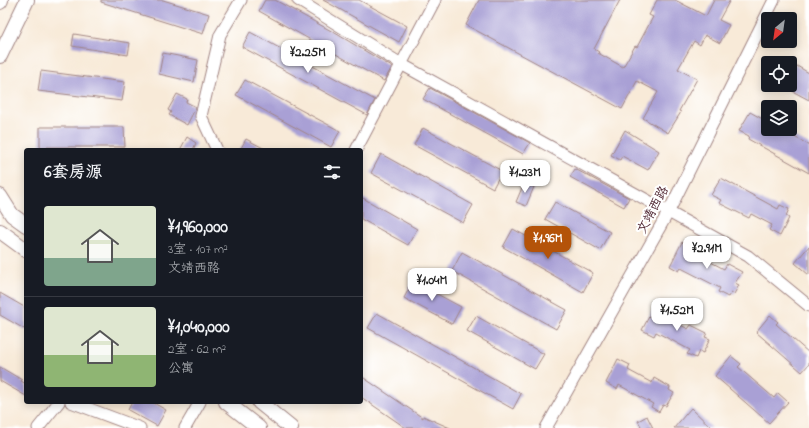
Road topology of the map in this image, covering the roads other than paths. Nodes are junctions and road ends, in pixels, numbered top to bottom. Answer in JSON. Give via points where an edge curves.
{"nodes":[{"id":1,"x":27,"y":0,"type":"edge"},
{"id":2,"x":241,"y":0,"type":"edge"},
{"id":3,"x":298,"y":0,"type":"edge"},
{"id":4,"x":435,"y":0,"type":"edge"},
{"id":5,"x":774,"y":0,"type":"edge"},
{"id":6,"x":0,"y":56,"type":"edge"},
{"id":7,"x":401,"y":64,"type":"junction"},
{"id":8,"x":216,"y":148,"type":"edge"},
{"id":9,"x":357,"y":148,"type":"edge"},
{"id":10,"x":0,"y":196,"type":"edge"},
{"id":11,"x":669,"y":211,"type":"junction"},
{"id":12,"x":24,"y":224,"type":"edge"},
{"id":13,"x":0,"y":231,"type":"edge"},
{"id":14,"x":24,"y":249,"type":"edge"},
{"id":15,"x":809,"y":306,"type":"edge"},
{"id":16,"x":57,"y":404,"type":"edge"},
{"id":17,"x":76,"y":404,"type":"edge"},
{"id":18,"x":199,"y":404,"type":"edge"},
{"id":19,"x":229,"y":404,"type":"edge"},
{"id":20,"x":261,"y":404,"type":"edge"},
{"id":21,"x":38,"y":428,"type":"edge"},
{"id":22,"x":140,"y":428,"type":"edge"},
{"id":23,"x":185,"y":428,"type":"edge"},
{"id":24,"x":259,"y":428,"type":"edge"},
{"id":25,"x":291,"y":428,"type":"edge"},
{"id":26,"x":546,"y":428,"type":"edge"}],
"edges":[{"from":1,"to":6,"type":"main road"},
{"from":2,"to":8,"type":"street","via":[[220,35],[201,116]]},
{"from":3,"to":7,"type":"street"},
{"from":4,"to":7,"type":"street"},
{"from":5,"to":11,"type":"street","name":"文靖西路"},
{"from":7,"to":9,"type":"street"},
{"from":7,"to":11,"type":"street"},
{"from":10,"to":12,"type":"main road","via":[[12,215]]},
{"from":11,"to":15,"type":"street","via":[[748,256]]},
{"from":11,"to":26,"type":"street","name":"文靖西路"},
{"from":13,"to":14,"type":"main road"},
{"from":16,"to":21,"type":"street"},
{"from":17,"to":22,"type":"street"},
{"from":18,"to":23,"type":"street"},
{"from":19,"to":24,"type":"main road"},
{"from":20,"to":25,"type":"main road"}]}
